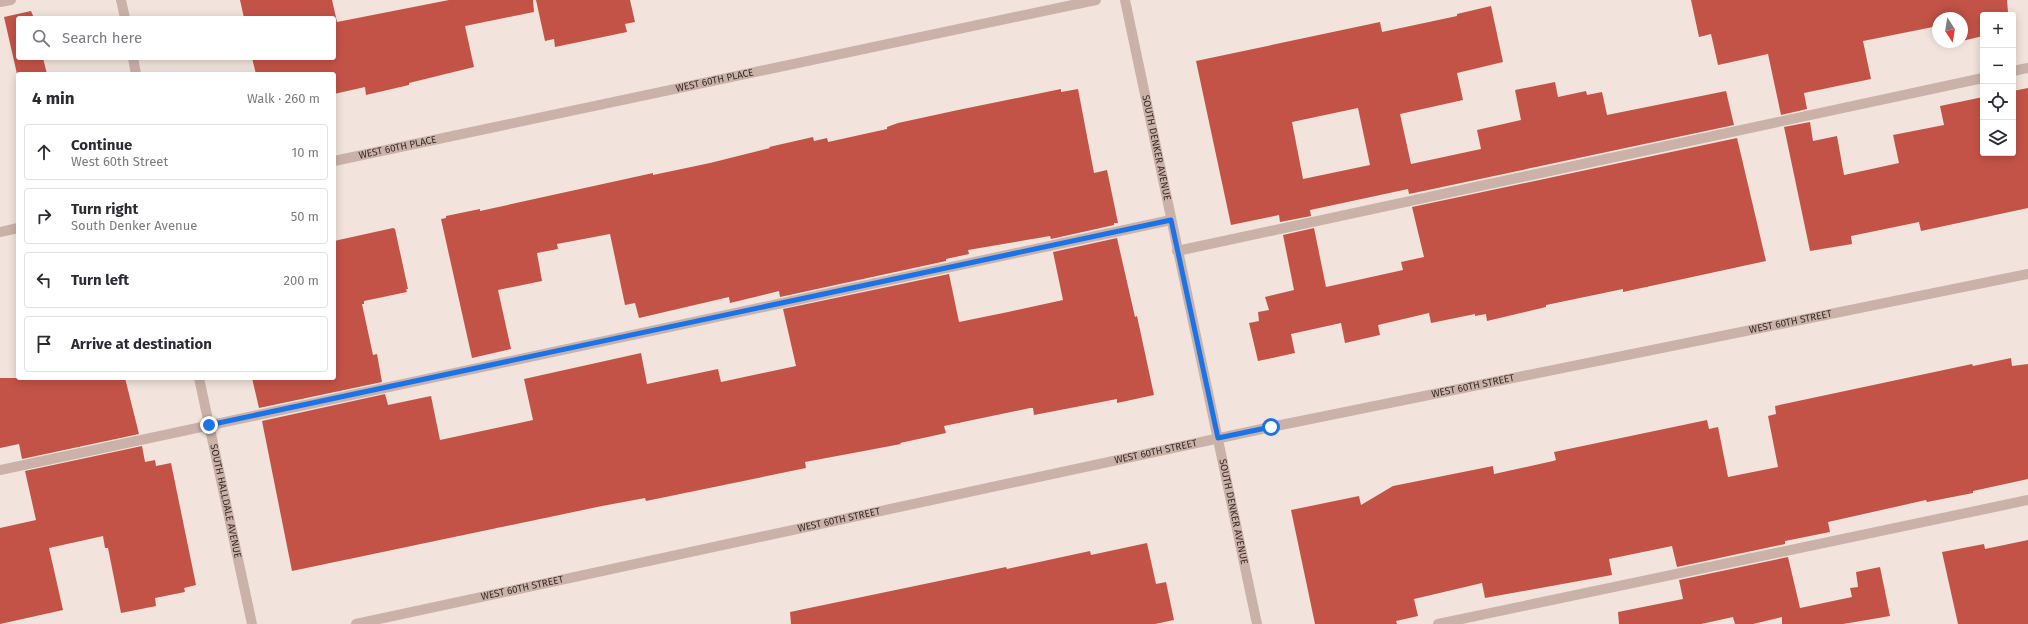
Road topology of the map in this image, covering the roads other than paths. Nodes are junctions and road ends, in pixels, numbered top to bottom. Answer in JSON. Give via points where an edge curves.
{"nodes":[{"id":1,"x":11,"y":0,"type":"edge"},
{"id":2,"x":121,"y":0,"type":"edge"},
{"id":3,"x":1096,"y":0,"type":"edge"},
{"id":4,"x":1125,"y":0,"type":"edge"},
{"id":5,"x":0,"y":2,"type":"edge"},
{"id":6,"x":125,"y":16,"type":"edge"},
{"id":7,"x":133,"y":60,"type":"edge"},
{"id":8,"x":2028,"y":68,"type":"edge"},
{"id":9,"x":2016,"y":70,"type":"edge"},
{"id":10,"x":136,"y":72,"type":"edge"},
{"id":11,"x":1980,"y":79,"type":"edge"},
{"id":12,"x":336,"y":161,"type":"edge"},
{"id":13,"x":1171,"y":220,"type":"junction"},
{"id":14,"x":16,"y":228,"type":"edge"},
{"id":15,"x":0,"y":232,"type":"edge"},
{"id":16,"x":1177,"y":251,"type":"junction"},
{"id":17,"x":2028,"y":274,"type":"edge"},
{"id":18,"x":199,"y":380,"type":"edge"},
{"id":19,"x":209,"y":425,"type":"junction"},
{"id":20,"x":1218,"y":438,"type":"junction"},
{"id":21,"x":0,"y":470,"type":"edge"},
{"id":22,"x":2028,"y":500,"type":"edge"},
{"id":23,"x":252,"y":624,"type":"edge"},
{"id":24,"x":356,"y":624,"type":"edge"},
{"id":25,"x":1257,"y":624,"type":"edge"},
{"id":26,"x":1438,"y":624,"type":"edge"}],
"edges":[{"from":1,"to":5,"type":"street"},
{"from":2,"to":6,"type":"street"},
{"from":3,"to":12,"type":"street","name":"WEST 60TH PLACE"},
{"from":4,"to":13,"type":"street","name":"SOUTH DENKER AVENUE"},
{"from":7,"to":10,"type":"street"},
{"from":8,"to":9,"type":"street"},
{"from":11,"to":16,"type":"street"},
{"from":13,"to":16,"type":"street","name":"SOUTH DENKER AVENUE"},
{"from":13,"to":19,"type":"street"},
{"from":14,"to":15,"type":"street"},
{"from":16,"to":20,"type":"street","name":"SOUTH DENKER AVENUE"},
{"from":17,"to":20,"type":"street","name":"WEST 60TH STREET"},
{"from":18,"to":19,"type":"street","name":"SOUTH HALLDALE AVENUE"},
{"from":19,"to":21,"type":"street"},
{"from":19,"to":23,"type":"street","name":"SOUTH HALLDALE AVENUE"},
{"from":20,"to":24,"type":"street","name":"WEST 60TH STREET"},
{"from":20,"to":25,"type":"street","name":"SOUTH DENKER AVENUE"},
{"from":22,"to":26,"type":"street"}]}
